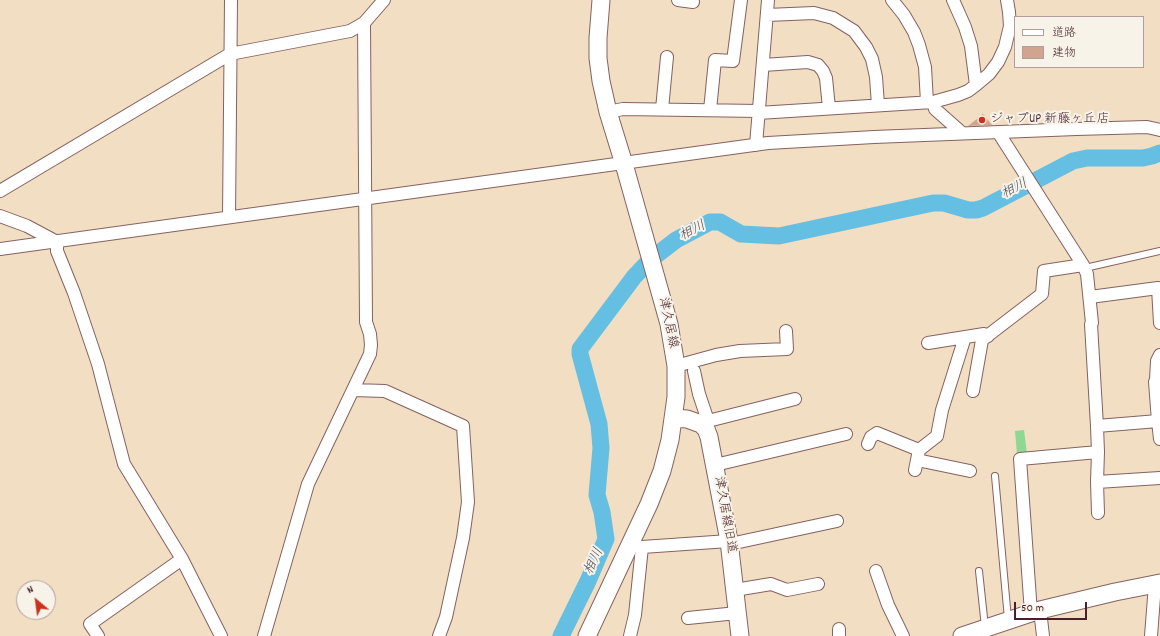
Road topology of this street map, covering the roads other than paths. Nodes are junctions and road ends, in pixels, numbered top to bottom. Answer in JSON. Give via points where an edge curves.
{"nodes":[{"id":1,"x":230,"y":0,"type":"edge"},
{"id":2,"x":384,"y":0,"type":"edge"},
{"id":3,"x":678,"y":0,"type":"edge"},
{"id":4,"x":741,"y":0,"type":"edge"},
{"id":5,"x":768,"y":0,"type":"edge"},
{"id":6,"x":892,"y":0,"type":"edge"},
{"id":7,"x":953,"y":0,"type":"edge"},
{"id":8,"x":1007,"y":0,"type":"edge"},
{"id":9,"x":598,"y":2,"type":"edge"},
{"id":10,"x":693,"y":2,"type":"dead end"},
{"id":11,"x":767,"y":15,"type":"junction"},
{"id":12,"x":364,"y":23,"type":"junction"},
{"id":13,"x":230,"y":54,"type":"junction"},
{"id":14,"x":667,"y":57,"type":"dead end"},
{"id":15,"x":763,"y":65,"type":"junction"},
{"id":16,"x":976,"y":86,"type":"junction"},
{"id":17,"x":930,"y":102,"type":"junction"},
{"id":18,"x":878,"y":105,"type":"junction"},
{"id":19,"x":829,"y":108,"type":"junction"},
{"id":20,"x":662,"y":109,"type":"junction"},
{"id":21,"x":710,"y":110,"type":"junction"},
{"id":22,"x":608,"y":112,"type":"junction"},
{"id":23,"x":758,"y":112,"type":"junction"},
{"id":24,"x":1160,"y":130,"type":"edge"},
{"id":25,"x":998,"y":132,"type":"junction"},
{"id":26,"x":962,"y":133,"type":"junction"},
{"id":27,"x":756,"y":145,"type":"junction"},
{"id":28,"x":624,"y":164,"type":"junction"},
{"id":29,"x":0,"y":191,"type":"edge"},
{"id":30,"x":365,"y":200,"type":"junction"},
{"id":31,"x":0,"y":216,"type":"edge"},
{"id":32,"x":229,"y":217,"type":"junction"},
{"id":33,"x":57,"y":242,"type":"junction"},
{"id":34,"x":0,"y":249,"type":"edge"},
{"id":35,"x":1160,"y":251,"type":"edge"},
{"id":36,"x":1084,"y":266,"type":"junction"},
{"id":37,"x":1090,"y":297,"type":"junction"},
{"id":38,"x":1160,"y":323,"type":"edge"},
{"id":39,"x":786,"y":331,"type":"dead end"},
{"id":40,"x":988,"y":336,"type":"junction"},
{"id":41,"x":965,"y":337,"type":"junction"},
{"id":42,"x":928,"y":343,"type":"dead end"},
{"id":43,"x":1160,"y":355,"type":"edge"},
{"id":44,"x":676,"y":366,"type":"junction"},
{"id":45,"x":694,"y":371,"type":"dead end"},
{"id":46,"x":353,"y":390,"type":"junction"},
{"id":47,"x":973,"y":391,"type":"dead end"},
{"id":48,"x":795,"y":399,"type":"dead end"},
{"id":49,"x":674,"y":418,"type":"junction"},
{"id":50,"x":1158,"y":421,"type":"junction"},
{"id":51,"x":705,"y":422,"type":"junction"},
{"id":52,"x":1097,"y":426,"type":"junction"},
{"id":53,"x":846,"y":434,"type":"dead end"},
{"id":54,"x":1160,"y":439,"type":"edge"},
{"id":55,"x":868,"y":444,"type":"dead end"},
{"id":56,"x":1098,"y":452,"type":"junction"},
{"id":57,"x":917,"y":460,"type":"junction"},
{"id":58,"x":715,"y":465,"type":"junction"},
{"id":59,"x":970,"y":471,"type":"dead end"},
{"id":60,"x":995,"y":476,"type":"dead end"},
{"id":61,"x":1160,"y":478,"type":"edge"},
{"id":62,"x":1097,"y":482,"type":"junction"},
{"id":63,"x":1098,"y":513,"type":"dead end"},
{"id":64,"x":837,"y":521,"type":"dead end"},
{"id":65,"x":729,"y":543,"type":"junction"},
{"id":66,"x":636,"y":544,"type":"junction"},
{"id":67,"x":182,"y":559,"type":"junction"},
{"id":68,"x":876,"y":570,"type":"dead end"},
{"id":69,"x":980,"y":571,"type":"dead end"},
{"id":70,"x":1158,"y":583,"type":"edge"},
{"id":71,"x":818,"y":584,"type":"dead end"},
{"id":72,"x":735,"y":590,"type":"junction"},
{"id":73,"x":1035,"y":612,"type":"junction"},
{"id":74,"x":737,"y":613,"type":"junction"},
{"id":75,"x":688,"y":618,"type":"dead end"},
{"id":76,"x":1008,"y":620,"type":"junction"},
{"id":77,"x":985,"y":628,"type":"junction"},
{"id":78,"x":98,"y":636,"type":"edge"},
{"id":79,"x":221,"y":636,"type":"edge"},
{"id":80,"x":264,"y":636,"type":"edge"},
{"id":81,"x":439,"y":636,"type":"edge"},
{"id":82,"x":587,"y":636,"type":"edge"},
{"id":83,"x":630,"y":636,"type":"edge"},
{"id":84,"x":740,"y":636,"type":"edge"},
{"id":85,"x":903,"y":636,"type":"edge"},
{"id":86,"x":962,"y":636,"type":"edge"},
{"id":87,"x":1042,"y":636,"type":"edge"},
{"id":88,"x":1151,"y":636,"type":"edge"}],
"edges":[{"from":1,"to":13,"type":"street"},
{"from":2,"to":12,"type":"street"},
{"from":3,"to":10,"type":"street"},
{"from":4,"to":21,"type":"street","via":[[733,61],[715,60]]},
{"from":5,"to":11,"type":"street"},
{"from":6,"to":17,"type":"street","via":[[904,15],[919,45]]},
{"from":7,"to":16,"type":"street","via":[[969,39]]},
{"from":8,"to":16,"type":"street","via":[[1010,18],[1005,47],[998,62]]},
{"from":9,"to":22,"type":"main road","name":"津久居線","via":[[598,58]]},
{"from":11,"to":15,"type":"street"},
{"from":11,"to":18,"type":"street","via":[[814,12],[833,18],[854,31],[872,59]]},
{"from":12,"to":13,"type":"street","via":[[350,31]]},
{"from":12,"to":30,"type":"street"},
{"from":13,"to":29,"type":"street"},
{"from":13,"to":32,"type":"street"},
{"from":14,"to":20,"type":"street"},
{"from":15,"to":19,"type":"street","via":[[808,62],[818,65],[826,78]]},
{"from":15,"to":23,"type":"street"},
{"from":16,"to":17,"type":"street","via":[[958,95]]},
{"from":17,"to":18,"type":"street"},
{"from":17,"to":26,"type":"street"},
{"from":18,"to":19,"type":"street"},
{"from":19,"to":23,"type":"street"},
{"from":20,"to":21,"type":"street"},
{"from":20,"to":22,"type":"street","via":[[623,109]]},
{"from":21,"to":23,"type":"street"},
{"from":22,"to":28,"type":"main road","name":"津久居線"},
{"from":23,"to":27,"type":"street"},
{"from":24,"to":25,"type":"street","via":[[1147,127]]},
{"from":25,"to":26,"type":"street"},
{"from":25,"to":36,"type":"street"},
{"from":26,"to":27,"type":"street"},
{"from":27,"to":28,"type":"street"},
{"from":28,"to":30,"type":"street"},
{"from":28,"to":44,"type":"main road","name":"津久居線","via":[[669,324]]},
{"from":30,"to":32,"type":"street"},
{"from":30,"to":46,"type":"street","via":[[366,322],[371,345],[370,354]]},
{"from":31,"to":33,"type":"street","via":[[27,226]]},
{"from":32,"to":33,"type":"street"},
{"from":33,"to":34,"type":"street"},
{"from":33,"to":67,"type":"street","via":[[57,250],[98,364],[124,464]]},
{"from":35,"to":36,"type":"lane"},
{"from":36,"to":37,"type":"street"},
{"from":36,"to":40,"type":"street","via":[[1044,271],[1042,294]]},
{"from":37,"to":38,"type":"street","via":[[1158,288]]},
{"from":37,"to":52,"type":"street"},
{"from":39,"to":44,"type":"street","via":[[787,349],[716,354]]},
{"from":40,"to":41,"type":"street","via":[[984,334]]},
{"from":40,"to":47,"type":"street","via":[[982,340]]},
{"from":41,"to":42,"type":"street"},
{"from":41,"to":57,"type":"street","via":[[942,410],[937,436]]},
{"from":43,"to":50,"type":"street","via":[[1155,382]]},
{"from":44,"to":49,"type":"main road","name":"津久居線"},
{"from":45,"to":51,"type":"street"},
{"from":46,"to":80,"type":"street","via":[[305,494]]},
{"from":46,"to":81,"type":"street","via":[[386,391],[463,426],[468,502],[446,617]]},
{"from":48,"to":51,"type":"street"},
{"from":49,"to":51,"type":"main road"},
{"from":49,"to":66,"type":"main road","name":"津久居線","via":[[662,471]]},
{"from":50,"to":52,"type":"street"},
{"from":50,"to":54,"type":"street"},
{"from":51,"to":58,"type":"main road","name":"津久居線旧道"},
{"from":52,"to":56,"type":"street"},
{"from":53,"to":58,"type":"street"},
{"from":55,"to":57,"type":"street","via":[[871,437],[877,433],[915,448]]},
{"from":56,"to":62,"type":"street"},
{"from":56,"to":73,"type":"street","via":[[1020,459]]},
{"from":57,"to":59,"type":"street"},
{"from":58,"to":65,"type":"main road","name":"津久居線旧道"},
{"from":60,"to":76,"type":"lane"},
{"from":61,"to":62,"type":"street"},
{"from":62,"to":63,"type":"street"},
{"from":64,"to":65,"type":"street"},
{"from":65,"to":66,"type":"street"},
{"from":65,"to":72,"type":"main road","name":"津久居線旧道"},
{"from":66,"to":82,"type":"main road","name":"津久居線"},
{"from":66,"to":83,"type":"street","via":[[636,608]]},
{"from":67,"to":78,"type":"street","via":[[90,624]]},
{"from":67,"to":79,"type":"street"},
{"from":68,"to":85,"type":"street","via":[[888,605]]},
{"from":69,"to":77,"type":"lane"},
{"from":70,"to":73,"type":"main road"},
{"from":70,"to":88,"type":"street"},
{"from":71,"to":72,"type":"street","via":[[787,590],[771,584]]},
{"from":72,"to":74,"type":"main road","name":"津久居線旧道"},
{"from":73,"to":76,"type":"main road"},
{"from":73,"to":87,"type":"street"},
{"from":74,"to":75,"type":"street"},
{"from":74,"to":84,"type":"main road","name":"津久居線旧道"},
{"from":76,"to":77,"type":"main road"},
{"from":77,"to":86,"type":"main road"}]}
